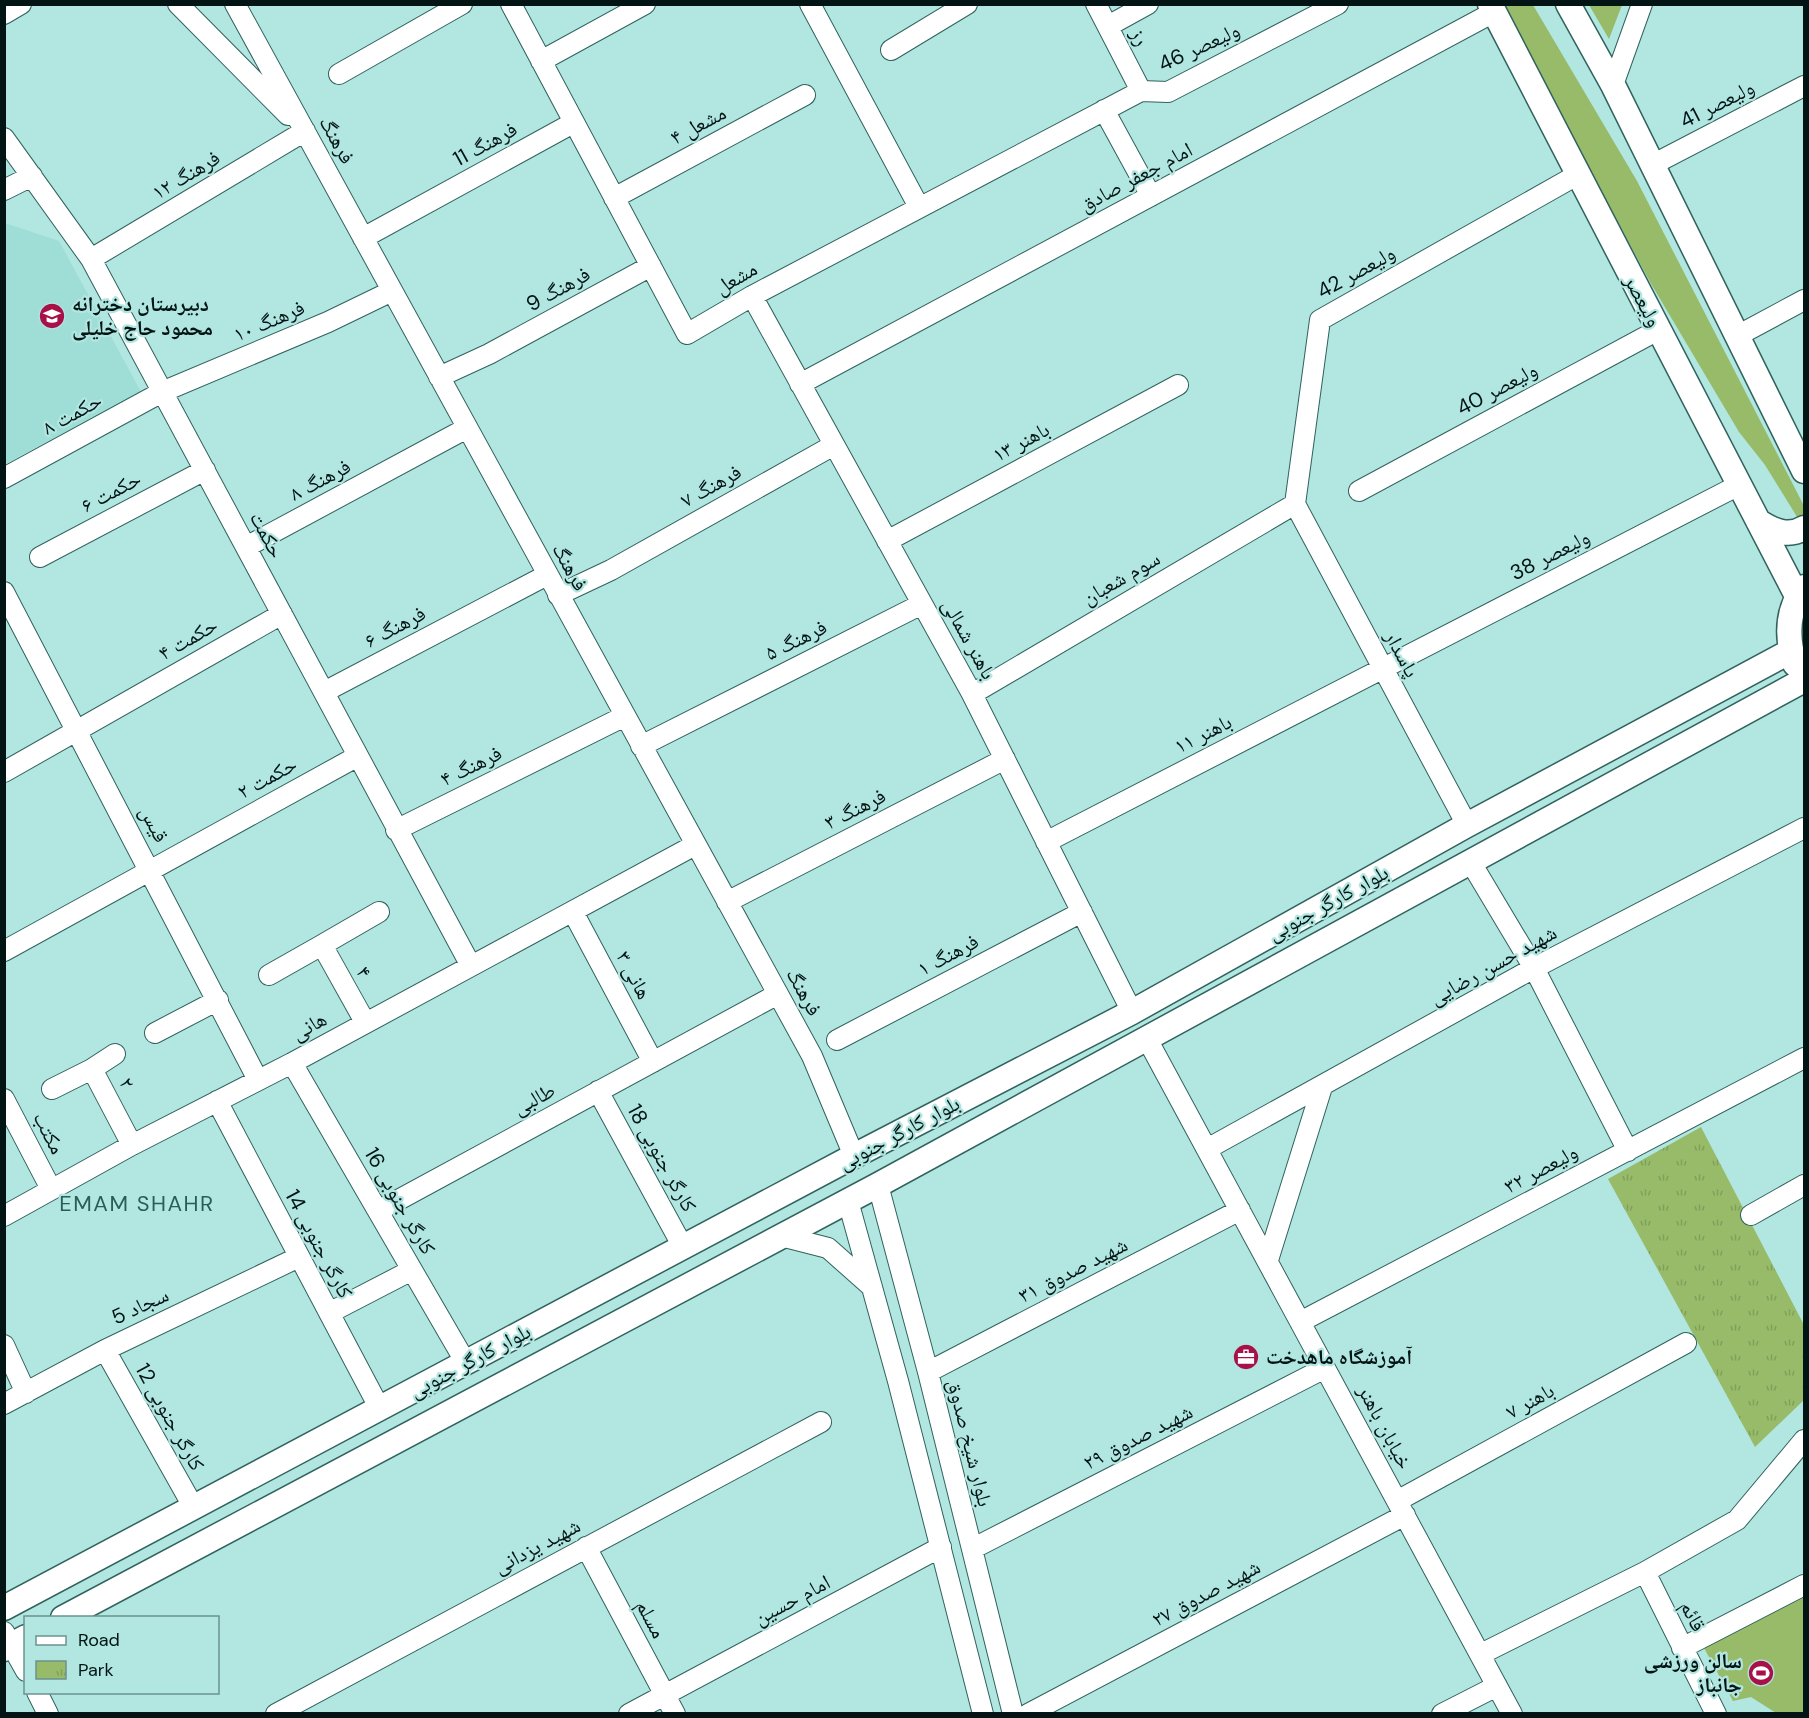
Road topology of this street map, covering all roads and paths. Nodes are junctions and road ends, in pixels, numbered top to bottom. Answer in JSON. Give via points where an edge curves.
{"nodes":[{"id":1,"x":21,"y":4,"type":"edge"},
{"id":2,"x":178,"y":4,"type":"edge"},
{"id":3,"x":235,"y":4,"type":"edge"},
{"id":4,"x":462,"y":4,"type":"edge"},
{"id":5,"x":511,"y":4,"type":"edge"},
{"id":6,"x":645,"y":4,"type":"edge"},
{"id":7,"x":810,"y":4,"type":"edge"},
{"id":8,"x":967,"y":4,"type":"edge"},
{"id":9,"x":1096,"y":4,"type":"edge"},
{"id":10,"x":1148,"y":4,"type":"edge"},
{"id":11,"x":1338,"y":4,"type":"edge"},
{"id":12,"x":1568,"y":4,"type":"edge"},
{"id":13,"x":1642,"y":4,"type":"edge"},
{"id":14,"x":1492,"y":8,"type":"edge"},
{"id":15,"x":4,"y":14,"type":"edge"},
{"id":16,"x":1108,"y":26,"type":"junction"},
{"id":17,"x":891,"y":50,"type":"dead end"},
{"id":18,"x":541,"y":60,"type":"junction"},
{"id":19,"x":339,"y":74,"type":"dead end"},
{"id":20,"x":1613,"y":86,"type":"junction"},
{"id":21,"x":1804,"y":86,"type":"edge"},
{"id":22,"x":1141,"y":91,"type":"junction"},
{"id":23,"x":805,"y":95,"type":"dead end"},
{"id":24,"x":1104,"y":110,"type":"junction"},
{"id":25,"x":573,"y":123,"type":"junction"},
{"id":26,"x":304,"y":131,"type":"junction"},
{"id":27,"x":4,"y":138,"type":"edge"},
{"id":28,"x":1652,"y":165,"type":"junction"},
{"id":29,"x":1577,"y":175,"type":"junction"},
{"id":30,"x":32,"y":176,"type":"junction"},
{"id":31,"x":4,"y":190,"type":"edge"},
{"id":32,"x":1150,"y":196,"type":"junction"},
{"id":33,"x":614,"y":198,"type":"junction"},
{"id":34,"x":920,"y":207,"type":"junction"},
{"id":35,"x":363,"y":238,"type":"junction"},
{"id":36,"x":91,"y":259,"type":"junction"},
{"id":37,"x":651,"y":266,"type":"junction"},
{"id":38,"x":392,"y":291,"type":"junction"},
{"id":39,"x":752,"y":296,"type":"junction"},
{"id":40,"x":1804,"y":300,"type":"edge"},
{"id":41,"x":1658,"y":330,"type":"junction"},
{"id":42,"x":1737,"y":336,"type":"junction"},
{"id":43,"x":439,"y":377,"type":"junction"},
{"id":44,"x":800,"y":384,"type":"junction"},
{"id":45,"x":1178,"y":385,"type":"dead end"},
{"id":46,"x":162,"y":392,"type":"junction"},
{"id":47,"x":467,"y":428,"type":"junction"},
{"id":48,"x":834,"y":445,"type":"junction"},
{"id":49,"x":205,"y":470,"type":"junction"},
{"id":50,"x":1804,"y":471,"type":"edge"},
{"id":51,"x":4,"y":478,"type":"edge"},
{"id":52,"x":1739,"y":485,"type":"junction"},
{"id":53,"x":1359,"y":491,"type":"dead end"},
{"id":54,"x":1295,"y":504,"type":"junction"},
{"id":55,"x":1758,"y":521,"type":"junction"},
{"id":56,"x":1804,"y":528,"type":"edge"},
{"id":57,"x":887,"y":541,"type":"junction"},
{"id":58,"x":246,"y":547,"type":"junction"},
{"id":59,"x":40,"y":557,"type":"dead end"},
{"id":60,"x":548,"y":575,"type":"junction"},
{"id":61,"x":1801,"y":591,"type":"edge"},
{"id":62,"x":4,"y":592,"type":"edge"},
{"id":63,"x":558,"y":595,"type":"junction"},
{"id":64,"x":922,"y":604,"type":"junction"},
{"id":65,"x":282,"y":614,"type":"junction"},
{"id":66,"x":1791,"y":651,"type":"junction"},
{"id":67,"x":1382,"y":669,"type":"junction"},
{"id":68,"x":1804,"y":680,"type":"edge"},
{"id":69,"x":324,"y":692,"type":"junction"},
{"id":70,"x":972,"y":694,"type":"junction"},
{"id":71,"x":625,"y":716,"type":"junction"},
{"id":72,"x":78,"y":731,"type":"junction"},
{"id":73,"x":641,"y":746,"type":"junction"},
{"id":74,"x":358,"y":756,"type":"junction"},
{"id":75,"x":1005,"y":759,"type":"junction"},
{"id":76,"x":4,"y":772,"type":"edge"},
{"id":77,"x":1467,"y":825,"type":"junction"},
{"id":78,"x":1804,"y":828,"type":"edge"},
{"id":79,"x":396,"y":830,"type":"junction"},
{"id":80,"x":1046,"y":842,"type":"junction"},
{"id":81,"x":1779,"y":842,"type":"junction"},
{"id":82,"x":695,"y":845,"type":"junction"},
{"id":83,"x":1804,"y":846,"type":"edge"},
{"id":84,"x":1470,"y":861,"type":"junction"},
{"id":85,"x":151,"y":869,"type":"junction"},
{"id":86,"x":726,"y":902,"type":"junction"},
{"id":87,"x":379,"y":912,"type":"dead end"},
{"id":88,"x":573,"y":912,"type":"junction"},
{"id":89,"x":1082,"y":912,"type":"junction"},
{"id":90,"x":322,"y":945,"type":"junction"},
{"id":91,"x":4,"y":951,"type":"edge"},
{"id":92,"x":471,"y":966,"type":"junction"},
{"id":93,"x":1534,"y":969,"type":"junction"},
{"id":94,"x":269,"y":975,"type":"dead end"},
{"id":95,"x":1176,"y":987,"type":"junction"},
{"id":96,"x":778,"y":994,"type":"junction"},
{"id":97,"x":218,"y":1000,"type":"junction"},
{"id":98,"x":1132,"y":1012,"type":"junction"},
{"id":99,"x":1185,"y":1016,"type":"junction"},
{"id":100,"x":365,"y":1022,"type":"junction"},
{"id":101,"x":155,"y":1034,"type":"dead end"},
{"id":102,"x":1146,"y":1037,"type":"junction"},
{"id":103,"x":837,"y":1040,"type":"dead end"},
{"id":104,"x":115,"y":1054,"type":"dead end"},
{"id":105,"x":1804,"y":1058,"type":"edge"},
{"id":106,"x":653,"y":1062,"type":"junction"},
{"id":107,"x":292,"y":1063,"type":"junction"},
{"id":108,"x":92,"y":1068,"type":"junction"},
{"id":109,"x":258,"y":1080,"type":"junction"},
{"id":110,"x":1322,"y":1087,"type":"junction"},
{"id":111,"x":52,"y":1089,"type":"dead end"},
{"id":112,"x":598,"y":1091,"type":"junction"},
{"id":113,"x":4,"y":1099,"type":"edge"},
{"id":114,"x":217,"y":1101,"type":"junction"},
{"id":115,"x":132,"y":1145,"type":"junction"},
{"id":116,"x":1207,"y":1149,"type":"junction"},
{"id":117,"x":1628,"y":1151,"type":"junction"},
{"id":118,"x":854,"y":1156,"type":"junction"},
{"id":119,"x":878,"y":1185,"type":"junction"},
{"id":120,"x":1804,"y":1185,"type":"edge"},
{"id":121,"x":51,"y":1189,"type":"junction"},
{"id":122,"x":848,"y":1201,"type":"junction"},
{"id":123,"x":1240,"y":1210,"type":"junction"},
{"id":124,"x":378,"y":1211,"type":"junction"},
{"id":125,"x":1751,"y":1215,"type":"dead end"},
{"id":126,"x":4,"y":1216,"type":"edge"},
{"id":127,"x":781,"y":1236,"type":"junction"},
{"id":128,"x":683,"y":1247,"type":"junction"},
{"id":129,"x":299,"y":1257,"type":"junction"},
{"id":130,"x":1268,"y":1260,"type":"junction"},
{"id":131,"x":412,"y":1270,"type":"junction"},
{"id":132,"x":873,"y":1288,"type":"junction"},
{"id":133,"x":329,"y":1313,"type":"junction"},
{"id":134,"x":1300,"y":1322,"type":"junction"},
{"id":135,"x":1686,"y":1343,"type":"dead end"},
{"id":136,"x":4,"y":1345,"type":"edge"},
{"id":137,"x":105,"y":1350,"type":"junction"},
{"id":138,"x":466,"y":1363,"type":"junction"},
{"id":139,"x":1325,"y":1368,"type":"junction"},
{"id":140,"x":928,"y":1372,"type":"junction"},
{"id":141,"x":26,"y":1393,"type":"junction"},
{"id":142,"x":4,"y":1404,"type":"edge"},
{"id":143,"x":380,"y":1409,"type":"junction"},
{"id":144,"x":820,"y":1422,"type":"dead end"},
{"id":145,"x":1804,"y":1440,"type":"edge"},
{"id":146,"x":194,"y":1508,"type":"junction"},
{"id":147,"x":1401,"y":1508,"type":"junction"},
{"id":148,"x":585,"y":1547,"type":"junction"},
{"id":149,"x":941,"y":1547,"type":"junction"},
{"id":150,"x":972,"y":1549,"type":"junction"},
{"id":151,"x":1645,"y":1572,"type":"junction"},
{"id":152,"x":1804,"y":1586,"type":"edge"},
{"id":153,"x":4,"y":1608,"type":"edge"},
{"id":154,"x":65,"y":1616,"type":"edge"},
{"id":155,"x":12,"y":1641,"type":"edge"},
{"id":156,"x":1682,"y":1648,"type":"junction"},
{"id":157,"x":1481,"y":1654,"type":"junction"},
{"id":158,"x":24,"y":1667,"type":"edge"},
{"id":159,"x":1497,"y":1686,"type":"junction"},
{"id":160,"x":38,"y":1694,"type":"edge"},
{"id":161,"x":665,"y":1694,"type":"junction"},
{"id":162,"x":48,"y":1713,"type":"edge"},
{"id":163,"x":276,"y":1713,"type":"edge"},
{"id":164,"x":628,"y":1713,"type":"edge"},
{"id":165,"x":675,"y":1713,"type":"edge"},
{"id":166,"x":983,"y":1713,"type":"edge"},
{"id":167,"x":1013,"y":1713,"type":"edge"},
{"id":168,"x":1028,"y":1713,"type":"edge"},
{"id":169,"x":1442,"y":1713,"type":"edge"},
{"id":170,"x":1512,"y":1713,"type":"edge"},
{"id":171,"x":1716,"y":1713,"type":"edge"}],
"edges":[{"from":1,"to":15,"type":"street"},
{"from":2,"to":26,"type":"street"},
{"from":3,"to":26,"type":"street","name":"فرهنگ"},
{"from":4,"to":19,"type":"street"},
{"from":5,"to":18,"type":"street","name":"مشعل"},
{"from":6,"to":18,"type":"street"},
{"from":7,"to":34,"type":"street"},
{"from":8,"to":17,"type":"street"},
{"from":9,"to":16,"type":"street","name":"رز"},
{"from":10,"to":16,"type":"street"},
{"from":11,"to":22,"type":"street","name":"ولیعصر 46","via":[[1168,92]]},
{"from":12,"to":20,"type":"main road"},
{"from":13,"to":20,"type":"street"},
{"from":14,"to":29,"type":"main road","name":"ولیعصر"},
{"from":14,"to":32,"type":"street","name":"امام جعفر صادق"},
{"from":16,"to":22,"type":"street","name":"رز"},
{"from":18,"to":25,"type":"street","name":"مشعل"},
{"from":20,"to":28,"type":"main road"},
{"from":21,"to":28,"type":"street","name":"ولیعصر 41"},
{"from":22,"to":24,"type":"street","name":"مشعل"},
{"from":23,"to":33,"type":"street","name":"مشعل ۴"},
{"from":24,"to":32,"type":"street"},
{"from":24,"to":34,"type":"street","name":"مشعل"},
{"from":25,"to":33,"type":"street","name":"مشعل"},
{"from":25,"to":35,"type":"street","name":"فرهنگ 11"},
{"from":26,"to":35,"type":"street","name":"فرهنگ"},
{"from":26,"to":36,"type":"street","name":"فرهنگ ۱۲"},
{"from":27,"to":30,"type":"street","name":"حکمت"},
{"from":28,"to":42,"type":"main road"},
{"from":29,"to":41,"type":"main road","name":"ولیعصر"},
{"from":29,"to":54,"type":"street","name":"ولیعصر 42","via":[[1320,320]]},
{"from":30,"to":31,"type":"street"},
{"from":30,"to":36,"type":"street","name":"حکمت"},
{"from":32,"to":44,"type":"street","name":"امام جعفر صادق"},
{"from":33,"to":37,"type":"street","name":"مشعل"},
{"from":34,"to":39,"type":"street","name":"مشعل"},
{"from":35,"to":38,"type":"street","name":"فرهنگ"},
{"from":36,"to":46,"type":"street","name":"حکمت"},
{"from":37,"to":39,"type":"street","name":"مشعل","via":[[687,334]]},
{"from":37,"to":43,"type":"street","name":"فرهنگ 9"},
{"from":38,"to":43,"type":"street","name":"فرهنگ"},
{"from":38,"to":46,"type":"street","name":"فرهنگ ۱۰"},
{"from":39,"to":44,"type":"street","name":"باهنر شمالی"},
{"from":40,"to":42,"type":"street"},
{"from":41,"to":52,"type":"main road","name":"ولیعصر"},
{"from":41,"to":53,"type":"street","name":"ولیعصر 40"},
{"from":42,"to":50,"type":"main road"},
{"from":43,"to":47,"type":"street","name":"فرهنگ"},
{"from":44,"to":48,"type":"street","name":"باهنر شمالی"},
{"from":45,"to":57,"type":"street","name":"باهنر ۱۳"},
{"from":46,"to":49,"type":"street","name":"حکمت"},
{"from":46,"to":51,"type":"street","name":"حکمت ۸"},
{"from":47,"to":58,"type":"street","name":"فرهنگ ۸"},
{"from":47,"to":60,"type":"street","name":"فرهنگ"},
{"from":48,"to":57,"type":"street","name":"باهنر شمالی"},
{"from":48,"to":63,"type":"street","name":"فرهنگ ۷","via":[[611,570]]},
{"from":49,"to":58,"type":"street","name":"حکمت"},
{"from":49,"to":59,"type":"street","name":"حکمت ۶"},
{"from":52,"to":55,"type":"main road","name":"ولیعصر"},
{"from":52,"to":67,"type":"street","name":"ولیعصر 38"},
{"from":54,"to":67,"type":"street","name":"پاسدار"},
{"from":54,"to":70,"type":"street","name":"سوم شعبان"},
{"from":55,"to":56,"type":"main road","via":[[1773,531],[1787,533]]},
{"from":55,"to":61,"type":"main road","name":"ولیعصر"},
{"from":57,"to":64,"type":"street","name":"باهنر شمالی"},
{"from":58,"to":65,"type":"street","name":"حکمت"},
{"from":60,"to":63,"type":"street","name":"فرهنگ"},
{"from":60,"to":69,"type":"street","name":"فرهنگ ۶"},
{"from":61,"to":66,"type":"main road","via":[[1791,614]]},
{"from":62,"to":72,"type":"street","name":"قیس"},
{"from":63,"to":71,"type":"street","name":"فرهنگ"},
{"from":64,"to":70,"type":"street","name":"باهنر شمالی"},
{"from":64,"to":73,"type":"street","name":"فرهنگ ۵"},
{"from":65,"to":69,"type":"street","name":"حکمت"},
{"from":65,"to":72,"type":"street","name":"حکمت ۴"},
{"from":66,"to":68,"type":"main road"},
{"from":66,"to":77,"type":"main road","name":"بلوار کارگر جنوبی"},
{"from":67,"to":77,"type":"street","name":"پاسدار"},
{"from":67,"to":80,"type":"street","name":"باهنر ۱۱"},
{"from":68,"to":84,"type":"main road","name":"بلوار کارگر جنوبی"},
{"from":69,"to":74,"type":"street","name":"حکمت"},
{"from":70,"to":75,"type":"street","name":"باهنر شمالی"},
{"from":71,"to":73,"type":"street","name":"فرهنگ"},
{"from":71,"to":79,"type":"street","name":"فرهنگ ۴"},
{"from":72,"to":76,"type":"street","name":"حکمت ۴"},
{"from":72,"to":85,"type":"street","name":"قیس"},
{"from":73,"to":82,"type":"street","name":"فرهنگ"},
{"from":74,"to":79,"type":"street","name":"حکمت"},
{"from":74,"to":85,"type":"street","name":"حکمت ۲"},
{"from":75,"to":80,"type":"street","name":"باهنر شمالی"},
{"from":75,"to":86,"type":"street","name":"فرهنگ ۳"},
{"from":77,"to":95,"type":"main road","name":"بلوار کارگر جنوبی"},
{"from":78,"to":81,"type":"street","name":"شهید حسن رضایی"},
{"from":79,"to":92,"type":"street","name":"حکمت"},
{"from":80,"to":89,"type":"street","name":"باهنر شمالی"},
{"from":81,"to":83,"type":"street"},
{"from":81,"to":93,"type":"street","name":"شهید حسن رضایی"},
{"from":82,"to":86,"type":"street","name":"فرهنگ"},
{"from":82,"to":88,"type":"street","name":"هانی"},
{"from":84,"to":93,"type":"street"},
{"from":84,"to":99,"type":"main road","name":"بلوار کارگر جنوبی"},
{"from":85,"to":91,"type":"street","name":"حکمت ۲"},
{"from":85,"to":97,"type":"street","name":"قیس"},
{"from":86,"to":96,"type":"street","name":"فرهنگ"},
{"from":87,"to":90,"type":"street"},
{"from":88,"to":92,"type":"street","name":"هانی"},
{"from":88,"to":106,"type":"street","name":"هانی ۳"},
{"from":89,"to":98,"type":"street","name":"باهنر شمالی"},
{"from":89,"to":103,"type":"street","name":"فرهنگ ۱"},
{"from":90,"to":94,"type":"street"},
{"from":90,"to":100,"type":"street","name":"۴"},
{"from":92,"to":100,"type":"street","name":"هانی"},
{"from":93,"to":110,"type":"street","name":"شهید حسن رضایی"},
{"from":93,"to":117,"type":"street"},
{"from":95,"to":98,"type":"main road","name":"بلوار کارگر جنوبی"},
{"from":95,"to":99,"type":"main road","via":[[1172,1004],[1175,1012]]},
{"from":96,"to":106,"type":"street","name":"طالبی"},
{"from":96,"to":118,"type":"street","name":"فرهنگ","via":[[815,1062]]},
{"from":97,"to":101,"type":"street"},
{"from":97,"to":109,"type":"street","name":"قیس"},
{"from":98,"to":102,"type":"main road"},
{"from":98,"to":118,"type":"main road","name":"بلوار کارگر جنوبی"},
{"from":99,"to":102,"type":"main road","name":"بلوار کارگر جنوبی"},
{"from":100,"to":107,"type":"street","name":"هانی"},
{"from":102,"to":116,"type":"street","name":"خیابان باهنر"},
{"from":102,"to":119,"type":"main road","name":"بلوار کارگر جنوبی"},
{"from":104,"to":108,"type":"street","name":"۲"},
{"from":105,"to":117,"type":"street","name":"ولیعصر ۳۲"},
{"from":106,"to":112,"type":"street","name":"طالبی"},
{"from":107,"to":109,"type":"street","name":"هانی"},
{"from":107,"to":124,"type":"street","name":"کارگر جنوبی 16"},
{"from":108,"to":111,"type":"street"},
{"from":108,"to":115,"type":"street","name":"۲"},
{"from":109,"to":114,"type":"street","name":"هانی"},
{"from":110,"to":116,"type":"street","name":"شهید حسن رضایی"},
{"from":110,"to":130,"type":"street"},
{"from":112,"to":124,"type":"street","name":"طالبی"},
{"from":112,"to":128,"type":"street","name":"کارگر جنوبی 18"},
{"from":113,"to":121,"type":"street","name":"مکتب"},
{"from":114,"to":115,"type":"street","name":"هانی"},
{"from":114,"to":129,"type":"street","name":"کارگر جنوبی 14"},
{"from":115,"to":121,"type":"street","name":"هانی"},
{"from":116,"to":123,"type":"street","name":"خیابان باهنر"},
{"from":117,"to":134,"type":"street","name":"ولیعصر ۳۲"},
{"from":118,"to":119,"type":"main road"},
{"from":118,"to":122,"type":"main road"},
{"from":118,"to":128,"type":"main road","name":"بلوار کارگر جنوبی"},
{"from":119,"to":122,"type":"main road","name":"بلوار کارگر جنوبی"},
{"from":119,"to":140,"type":"street","name":"بلوار شیخ صدوق"},
{"from":120,"to":125,"type":"street"},
{"from":121,"to":126,"type":"street","name":"هانی"},
{"from":122,"to":127,"type":"main road","name":"بلوار کارگر جنوبی"},
{"from":122,"to":132,"type":"street"},
{"from":123,"to":130,"type":"street","name":"خیابان باهنر"},
{"from":123,"to":140,"type":"street","name":"شهید صدوق ۳۱"},
{"from":124,"to":131,"type":"street","name":"کارگر جنوبی 16"},
{"from":127,"to":132,"type":"street","via":[[828,1248]]},
{"from":127,"to":154,"type":"main road","name":"بلوار کارگر جنوبی"},
{"from":128,"to":138,"type":"main road","name":"بلوار کارگر جنوبی"},
{"from":129,"to":133,"type":"street","name":"کارگر جنوبی 14"},
{"from":129,"to":137,"type":"street","name":"سجاد 5"},
{"from":130,"to":134,"type":"street","name":"خیابان باهنر"},
{"from":131,"to":133,"type":"street"},
{"from":131,"to":138,"type":"street","name":"کارگر جنوبی 16"},
{"from":132,"to":149,"type":"street"},
{"from":133,"to":143,"type":"street","name":"کارگر جنوبی 14"},
{"from":134,"to":139,"type":"street","name":"خیابان باهنر"},
{"from":135,"to":147,"type":"street","name":"باهنر ۷"},
{"from":136,"to":141,"type":"street"},
{"from":137,"to":141,"type":"street","name":"سجاد 5"},
{"from":137,"to":146,"type":"street","name":"کارگر جنوبی 12"},
{"from":138,"to":143,"type":"main road","name":"بلوار کارگر جنوبی"},
{"from":139,"to":147,"type":"street","name":"خیابان باهنر"},
{"from":139,"to":150,"type":"street","name":"شهید صدوق ۲۹"},
{"from":140,"to":150,"type":"street","name":"بلوار شیخ صدوق"},
{"from":141,"to":142,"type":"street","name":"سجاد 5"},
{"from":143,"to":146,"type":"main road","name":"بلوار کارگر جنوبی"},
{"from":144,"to":148,"type":"street","name":"شهید یزدانی"},
{"from":145,"to":151,"type":"street","via":[[1737,1520]]},
{"from":146,"to":153,"type":"main road","name":"بلوار کارگر جنوبی"},
{"from":147,"to":157,"type":"street","name":"خیابان باهنر"},
{"from":147,"to":168,"type":"street","name":"شهید صدوق ۲۷"},
{"from":148,"to":161,"type":"street","name":"مسلم"},
{"from":148,"to":163,"type":"street","name":"شهید یزدانی"},
{"from":149,"to":161,"type":"street","name":"امام حسین"},
{"from":149,"to":166,"type":"street"},
{"from":150,"to":167,"type":"street","name":"بلوار شیخ صدوق"},
{"from":151,"to":156,"type":"street","name":"قائم"},
{"from":151,"to":157,"type":"street"},
{"from":152,"to":156,"type":"street"},
{"from":155,"to":158,"type":"street"},
{"from":156,"to":171,"type":"street","name":"قائم"},
{"from":157,"to":159,"type":"street","name":"خیابان باهنر"},
{"from":159,"to":169,"type":"street"},
{"from":159,"to":170,"type":"street","name":"خیابان باهنر"},
{"from":160,"to":162,"type":"street"},
{"from":161,"to":164,"type":"street","name":"امام حسین"},
{"from":161,"to":165,"type":"street","name":"مسلم"}]}
